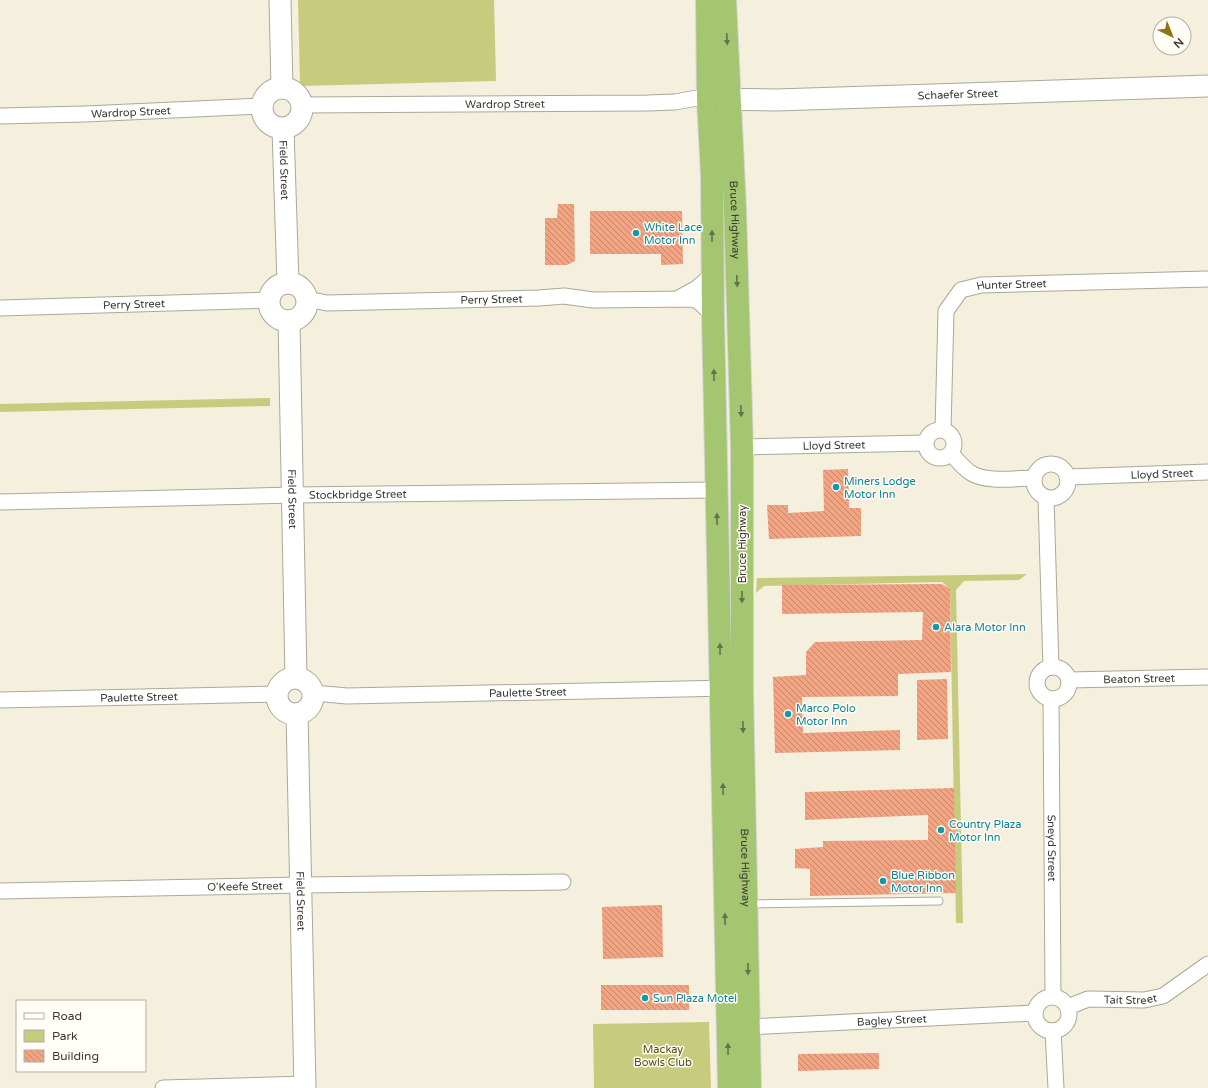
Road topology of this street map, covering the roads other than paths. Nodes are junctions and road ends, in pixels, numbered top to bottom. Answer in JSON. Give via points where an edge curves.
{"nodes":[{"id":1,"x":280,"y":0,"type":"edge"},
{"id":2,"x":707,"y":0,"type":"edge"},
{"id":3,"x":725,"y":0,"type":"edge"},
{"id":4,"x":1208,"y":86,"type":"edge"},
{"id":5,"x":282,"y":88,"type":"junction"},
{"id":6,"x":708,"y":99,"type":"junction"},
{"id":7,"x":730,"y":100,"type":"junction"},
{"id":8,"x":302,"y":105,"type":"junction"},
{"id":9,"x":262,"y":106,"type":"junction"},
{"id":10,"x":0,"y":116,"type":"edge"},
{"id":11,"x":283,"y":128,"type":"junction"},
{"id":12,"x":712,"y":275,"type":"junction"},
{"id":13,"x":1208,"y":279,"type":"edge"},
{"id":14,"x":288,"y":283,"type":"junction"},
{"id":15,"x":307,"y":299,"type":"junction"},
{"id":16,"x":269,"y":300,"type":"junction"},
{"id":17,"x":676,"y":300,"type":"junction"},
{"id":18,"x":0,"y":308,"type":"edge"},
{"id":19,"x":713,"y":315,"type":"junction"},
{"id":20,"x":289,"y":321,"type":"junction"},
{"id":21,"x":943,"y":430,"type":"junction"},
{"id":22,"x":926,"y":443,"type":"junction"},
{"id":23,"x":742,"y":447,"type":"junction"},
{"id":24,"x":951,"y":453,"type":"junction"},
{"id":25,"x":1208,"y":472,"type":"edge"},
{"id":26,"x":1067,"y":477,"type":"junction"},
{"id":27,"x":1034,"y":478,"type":"junction"},
{"id":28,"x":717,"y":490,"type":"junction"},
{"id":29,"x":293,"y":495,"type":"junction"},
{"id":30,"x":1046,"y":498,"type":"junction"},
{"id":31,"x":0,"y":502,"type":"edge"},
{"id":32,"x":1051,"y":667,"type":"junction"},
{"id":33,"x":296,"y":677,"type":"junction"},
{"id":34,"x":1208,"y":677,"type":"edge"},
{"id":35,"x":1069,"y":680,"type":"junction"},
{"id":36,"x":720,"y":688,"type":"junction"},
{"id":37,"x":742,"y":688,"type":"junction"},
{"id":38,"x":314,"y":693,"type":"junction"},
{"id":39,"x":277,"y":694,"type":"junction"},
{"id":40,"x":1051,"y":699,"type":"junction"},
{"id":41,"x":0,"y":700,"type":"edge"},
{"id":42,"x":297,"y":714,"type":"junction"},
{"id":43,"x":563,"y":882,"type":"dead end"},
{"id":44,"x":301,"y":884,"type":"junction"},
{"id":45,"x":0,"y":891,"type":"edge"},
{"id":46,"x":939,"y":900,"type":"dead end"},
{"id":47,"x":747,"y":904,"type":"junction"},
{"id":48,"x":1208,"y":964,"type":"edge"},
{"id":49,"x":1053,"y":996,"type":"junction"},
{"id":50,"x":1068,"y":1007,"type":"junction"},
{"id":51,"x":1034,"y":1013,"type":"junction"},
{"id":52,"x":1054,"y":1031,"type":"junction"},
{"id":53,"x":749,"y":1033,"type":"junction"},
{"id":54,"x":305,"y":1086,"type":"edge"},
{"id":55,"x":163,"y":1088,"type":"edge"},
{"id":56,"x":729,"y":1088,"type":"edge"},
{"id":57,"x":741,"y":1088,"type":"edge"},
{"id":58,"x":750,"y":1088,"type":"edge"},
{"id":59,"x":1056,"y":1088,"type":"edge"}],
"edges":[{"from":1,"to":5,"type":"street"},
{"from":2,"to":6,"type":"highway","name":"Bruce Highway"},
{"from":3,"to":7,"type":"highway","name":"Bruce Highway","one_way":true},
{"from":4,"to":7,"type":"street","name":"Schaefer Street"},
{"from":5,"to":8,"type":"street","via":[[296,94]]},
{"from":5,"to":9,"type":"street","via":[[268,93]]},
{"from":6,"to":7,"type":"street","name":"Schaefer Street"},
{"from":6,"to":8,"type":"street","name":"Wardrop Street","via":[[647,103]]},
{"from":12,"to":6,"type":"highway","name":"Bruce Highway","one_way":true,"via":[[712,176]]},
{"from":7,"to":23,"type":"highway","name":"Bruce Highway","one_way":true},
{"from":8,"to":11,"type":"street","via":[[296,123]]},
{"from":9,"to":10,"type":"street","name":"Wardrop Street"},
{"from":9,"to":11,"type":"street","via":[[266,122]]},
{"from":11,"to":14,"type":"street","name":"Field Street"},
{"from":12,"to":17,"type":"street","name":"Perry Street","via":[[697,288]]},
{"from":12,"to":19,"type":"highway","name":"Bruce Highway"},
{"from":13,"to":21,"type":"street","name":"Hunter Street","via":[[981,285],[961,290],[946,311]]},
{"from":14,"to":15,"type":"street","via":[[301,288]]},
{"from":14,"to":16,"type":"street","via":[[275,287]]},
{"from":15,"to":17,"type":"street","name":"Perry Street","via":[[327,303],[564,296],[592,300]]},
{"from":15,"to":20,"type":"street","via":[[301,316]]},
{"from":16,"to":18,"type":"street","name":"Perry Street"},
{"from":16,"to":20,"type":"street","via":[[273,315]]},
{"from":17,"to":19,"type":"street","name":"Perry Street","via":[[698,301]]},
{"from":28,"to":19,"type":"highway","name":"Bruce Highway","one_way":true},
{"from":20,"to":29,"type":"street","name":"Field Street"},
{"from":21,"to":22,"type":"street","via":[[934,431]]},
{"from":21,"to":24,"type":"street","via":[[953,439]]},
{"from":22,"to":23,"type":"street","name":"Lloyd Street"},
{"from":22,"to":24,"type":"street","via":[[933,456],[942,458]]},
{"from":23,"to":37,"type":"highway","name":"Bruce Highway","one_way":true},
{"from":24,"to":27,"type":"street","via":[[971,473],[980,477]]},
{"from":25,"to":26,"type":"street","name":"Lloyd Street"},
{"from":26,"to":27,"type":"street","via":[[1061,468],[1050,464],[1041,468]]},
{"from":26,"to":30,"type":"street","via":[[1064,491],[1058,496]]},
{"from":27,"to":30,"type":"street","via":[[1038,493]]},
{"from":28,"to":29,"type":"street","name":"Stockbridge Street"},
{"from":36,"to":28,"type":"highway","name":"Bruce Highway","one_way":true},
{"from":29,"to":31,"type":"street","name":"Stockbridge Street"},
{"from":29,"to":33,"type":"street","name":"Field Street"},
{"from":30,"to":32,"type":"street"},
{"from":32,"to":35,"type":"street","via":[[1064,670]]},
{"from":32,"to":40,"type":"street","via":[[1042,671],[1037,683],[1040,694]]},
{"from":33,"to":38,"type":"street","via":[[308,682]]},
{"from":33,"to":39,"type":"street","via":[[284,682]]},
{"from":34,"to":35,"type":"street","name":"Beaton Street"},
{"from":35,"to":40,"type":"street","via":[[1066,693],[1062,697]]},
{"from":36,"to":37,"type":"street","name":"Paulette Street"},
{"from":36,"to":38,"type":"street","name":"Paulette Street","via":[[347,696]]},
{"from":56,"to":36,"type":"highway","name":"Bruce Highway","one_way":true},
{"from":37,"to":47,"type":"highway","name":"Bruce Highway","one_way":true},
{"from":38,"to":42,"type":"street","via":[[308,709]]},
{"from":39,"to":41,"type":"street","name":"Paulette Street"},
{"from":39,"to":42,"type":"street","via":[[278,702],[286,712]]},
{"from":40,"to":49,"type":"street","name":"Sneyd Street"},
{"from":42,"to":44,"type":"street","name":"Field Street"},
{"from":43,"to":44,"type":"street","name":"O'Keefe Street"},
{"from":44,"to":45,"type":"street","name":"O'Keefe Street"},
{"from":44,"to":54,"type":"street","name":"Field Street"},
{"from":46,"to":47,"type":"lane"},
{"from":47,"to":53,"type":"highway","name":"Bruce Highway","one_way":true},
{"from":48,"to":50,"type":"street","name":"Tait Street","via":[[1163,996],[1144,1000],[1088,999]]},
{"from":49,"to":50,"type":"street","via":[[1060,998]]},
{"from":49,"to":51,"type":"street","via":[[1040,1001]]},
{"from":50,"to":52,"type":"street","via":[[1068,1021],[1060,1030]]},
{"from":51,"to":52,"type":"street","via":[[1039,1026],[1044,1030]]},
{"from":51,"to":53,"type":"street","name":"Bagley Street"},
{"from":52,"to":59,"type":"street"},
{"from":53,"to":57,"type":"highway","via":[[742,1067]]},
{"from":53,"to":58,"type":"highway","name":"Bruce Highway"},
{"from":54,"to":55,"type":"street"}]}
